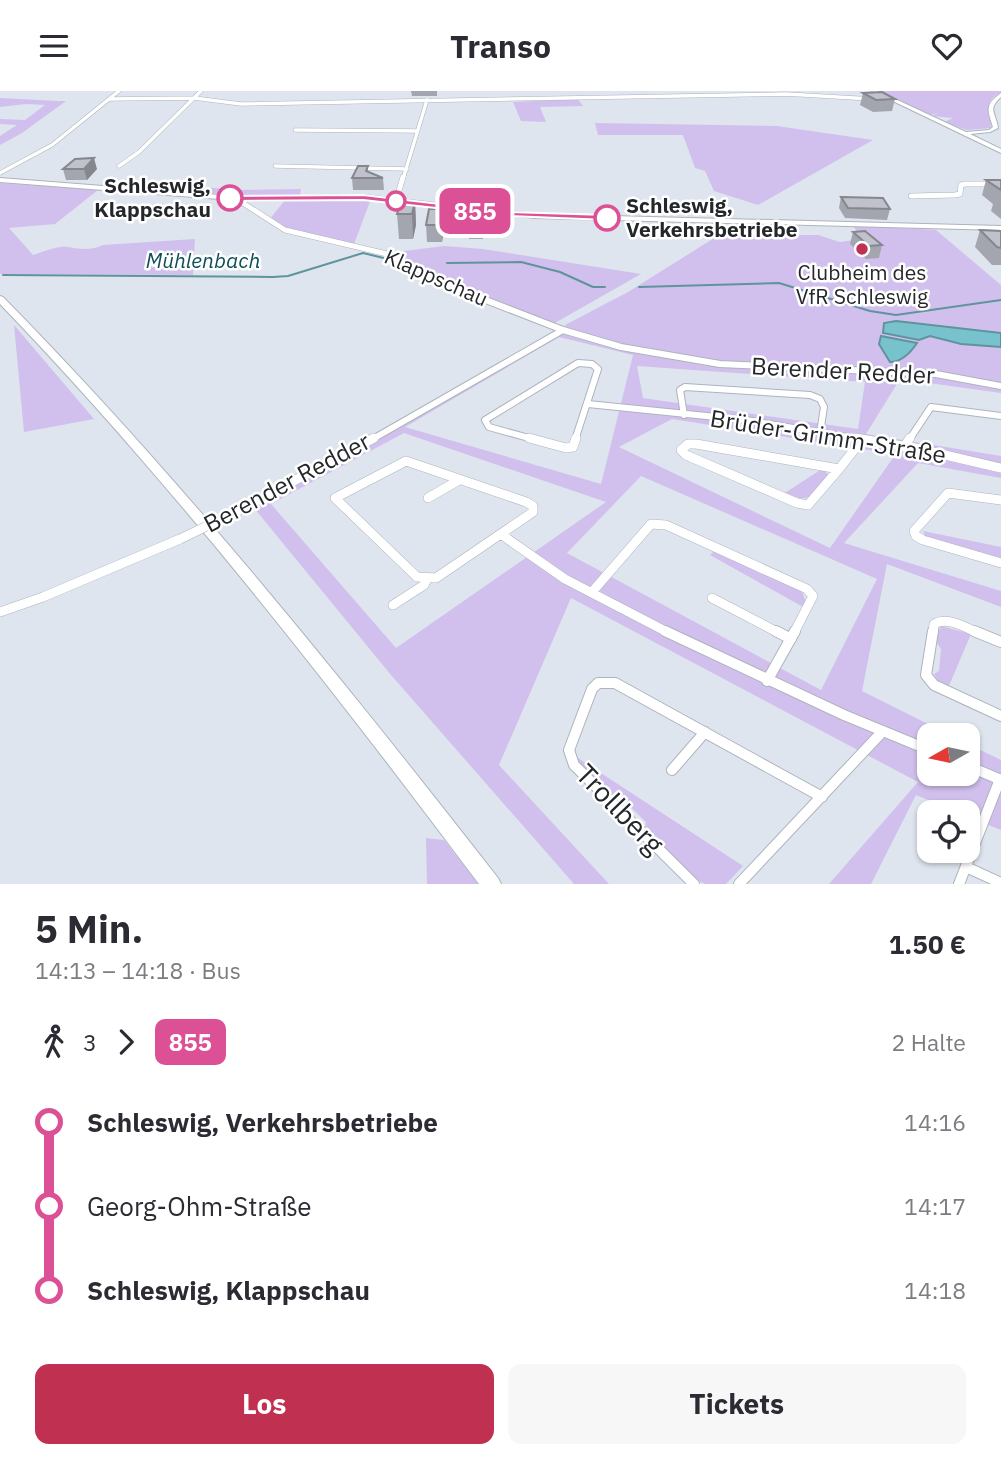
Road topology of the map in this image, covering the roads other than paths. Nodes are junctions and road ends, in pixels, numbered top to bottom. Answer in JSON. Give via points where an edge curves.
{"nodes":[{"id":1,"x":120,"y":91,"type":"edge"},
{"id":2,"x":201,"y":91,"type":"edge"},
{"id":3,"x":874,"y":91,"type":"edge"},
{"id":4,"x":729,"y":93,"type":"edge"},
{"id":5,"x":1001,"y":94,"type":"edge"},
{"id":6,"x":882,"y":95,"type":"junction"},
{"id":7,"x":194,"y":98,"type":"junction"},
{"id":8,"x":866,"y":98,"type":"junction"},
{"id":9,"x":109,"y":99,"type":"junction"},
{"id":10,"x":892,"y":99,"type":"junction"},
{"id":11,"x":427,"y":100,"type":"junction"},
{"id":12,"x":295,"y":130,"type":"dead end"},
{"id":13,"x":418,"y":131,"type":"junction"},
{"id":14,"x":965,"y":133,"type":"junction"},
{"id":15,"x":1001,"y":151,"type":"edge"},
{"id":16,"x":119,"y":166,"type":"dead end"},
{"id":17,"x":275,"y":166,"type":"dead end"},
{"id":18,"x":407,"y":169,"type":"junction"},
{"id":19,"x":0,"y":173,"type":"edge"},
{"id":20,"x":0,"y":180,"type":"edge"},
{"id":21,"x":1001,"y":184,"type":"edge"},
{"id":22,"x":911,"y":196,"type":"dead end"},
{"id":23,"x":245,"y":199,"type":"junction"},
{"id":24,"x":396,"y":201,"type":"junction"},
{"id":25,"x":1001,"y":227,"type":"edge"},
{"id":26,"x":0,"y":299,"type":"edge"},
{"id":27,"x":559,"y":328,"type":"junction"},
{"id":28,"x":1001,"y":386,"type":"edge"},
{"id":29,"x":588,"y":404,"type":"junction"},
{"id":30,"x":684,"y":415,"type":"junction"},
{"id":31,"x":1001,"y":417,"type":"edge"},
{"id":32,"x":820,"y":433,"type":"junction"},
{"id":33,"x":862,"y":440,"type":"junction"},
{"id":34,"x":904,"y":447,"type":"junction"},
{"id":35,"x":1001,"y":468,"type":"edge"},
{"id":36,"x":839,"y":469,"type":"junction"},
{"id":37,"x":459,"y":480,"type":"junction"},
{"id":38,"x":428,"y":498,"type":"dead end"},
{"id":39,"x":1001,"y":500,"type":"edge"},
{"id":40,"x":502,"y":535,"type":"junction"},
{"id":41,"x":1001,"y":563,"type":"edge"},
{"id":42,"x":427,"y":579,"type":"junction"},
{"id":43,"x":592,"y":592,"type":"junction"},
{"id":44,"x":712,"y":598,"type":"dead end"},
{"id":45,"x":393,"y":605,"type":"dead end"},
{"id":46,"x":0,"y":612,"type":"edge"},
{"id":47,"x":791,"y":639,"type":"junction"},
{"id":48,"x":1001,"y":642,"type":"edge"},
{"id":49,"x":767,"y":681,"type":"junction"},
{"id":50,"x":1001,"y":716,"type":"edge"},
{"id":51,"x":883,"y":731,"type":"junction"},
{"id":52,"x":705,"y":733,"type":"junction"},
{"id":53,"x":917,"y":745,"type":"edge"},
{"id":54,"x":672,"y":770,"type":"dead end"},
{"id":55,"x":980,"y":771,"type":"edge"},
{"id":56,"x":1000,"y":779,"type":"edge"},
{"id":57,"x":822,"y":797,"type":"junction"},
{"id":58,"x":966,"y":867,"type":"junction"},
{"id":59,"x":1001,"y":883,"type":"edge"},
{"id":60,"x":491,"y":884,"type":"edge"},
{"id":61,"x":694,"y":884,"type":"edge"},
{"id":62,"x":739,"y":884,"type":"edge"},
{"id":63,"x":959,"y":884,"type":"edge"}],
"edges":[{"from":1,"to":9,"type":"street"},
{"from":2,"to":7,"type":"street"},
{"from":3,"to":6,"type":"street"},
{"from":4,"to":8,"type":"street"},
{"from":4,"to":11,"type":"street"},
{"from":5,"to":14,"type":"street","via":[[991,104],[996,127]]},
{"from":6,"to":8,"type":"street"},
{"from":6,"to":10,"type":"street"},
{"from":7,"to":9,"type":"street"},
{"from":7,"to":11,"type":"street","via":[[241,104]]},
{"from":7,"to":16,"type":"street"},
{"from":8,"to":10,"type":"street"},
{"from":9,"to":19,"type":"street","via":[[52,145]]},
{"from":10,"to":14,"type":"street"},
{"from":11,"to":13,"type":"street"},
{"from":12,"to":13,"type":"street"},
{"from":13,"to":18,"type":"street"},
{"from":14,"to":15,"type":"street"},
{"from":17,"to":18,"type":"street"},
{"from":18,"to":24,"type":"street"},
{"from":20,"to":23,"type":"street"},
{"from":21,"to":22,"type":"street","via":[[965,184],[955,195]]},
{"from":23,"to":24,"type":"street"},
{"from":23,"to":27,"type":"street","name":"Klappschau","via":[[243,203],[276,227],[387,254],[468,294]]},
{"from":24,"to":25,"type":"street","via":[[561,217]]},
{"from":26,"to":60,"type":"main road","via":[[56,355],[167,482],[332,681]]},
{"from":27,"to":28,"type":"street","name":"Berender Redder","via":[[621,347],[700,362],[936,374]]},
{"from":27,"to":46,"type":"street","name":"Berender Redder","bridge":true,"via":[[329,464],[236,512]]},
{"from":29,"to":29,"type":"street","via":[[578,438],[566,449],[485,423],[578,363],[592,363],[598,369]]},
{"from":29,"to":30,"type":"street","name":"Brüder-Grimm-Straße"},
{"from":30,"to":32,"type":"street","name":"Brüder-Grimm-Straße"},
{"from":30,"to":32,"type":"street","via":[[679,394],[685,387],[810,395],[824,407]]},
{"from":31,"to":34,"type":"street","via":[[931,407]]},
{"from":32,"to":33,"type":"street","name":"Brüder-Grimm-Straße"},
{"from":33,"to":34,"type":"street","name":"Brüder-Grimm-Straße"},
{"from":33,"to":36,"type":"street"},
{"from":34,"to":35,"type":"street","name":"Brüder-Grimm-Straße"},
{"from":36,"to":36,"type":"street","via":[[808,505],[681,450],[696,444]]},
{"from":37,"to":38,"type":"street"},
{"from":37,"to":40,"type":"street","via":[[533,506],[533,512]]},
{"from":37,"to":42,"type":"street","via":[[406,461],[335,498],[417,577]]},
{"from":39,"to":41,"type":"street","via":[[948,493],[914,531],[923,540]]},
{"from":40,"to":42,"type":"street"},
{"from":40,"to":43,"type":"street"},
{"from":42,"to":45,"type":"street"},
{"from":43,"to":47,"type":"street","via":[[646,528],[666,526],[807,589],[812,602]]},
{"from":43,"to":49,"type":"street"},
{"from":44,"to":47,"type":"street"},
{"from":47,"to":49,"type":"street"},
{"from":48,"to":50,"type":"street","via":[[938,621],[926,675],[934,685]]},
{"from":49,"to":51,"type":"street"},
{"from":51,"to":53,"type":"street"},
{"from":51,"to":57,"type":"street"},
{"from":52,"to":54,"type":"street"},
{"from":52,"to":57,"type":"street","name":"Trollberg"},
{"from":52,"to":61,"type":"street","name":"Trollberg","via":[[615,683],[598,683],[569,750],[574,765]]},
{"from":55,"to":56,"type":"street"},
{"from":56,"to":58,"type":"street"},
{"from":57,"to":62,"type":"street"},
{"from":58,"to":59,"type":"street"},
{"from":58,"to":63,"type":"street"}]}
